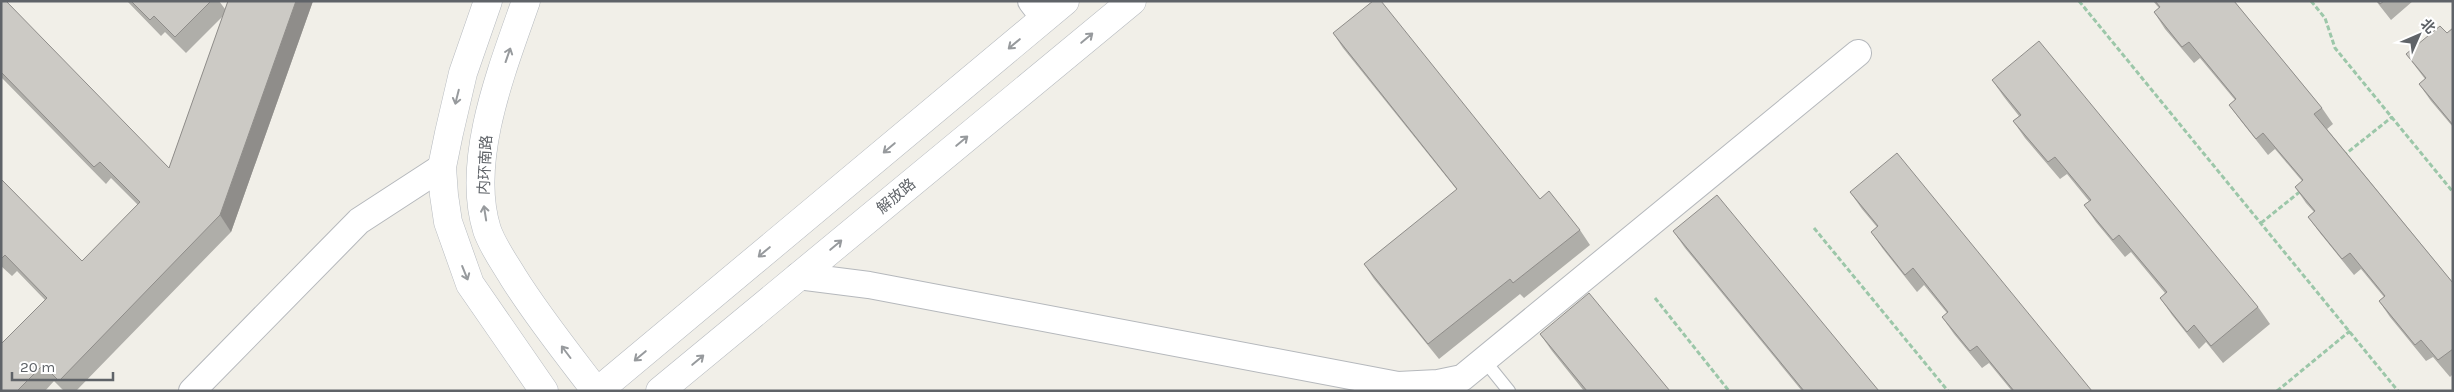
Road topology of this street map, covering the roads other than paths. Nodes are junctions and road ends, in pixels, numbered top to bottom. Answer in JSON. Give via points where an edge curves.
{"nodes":[{"id":1,"x":488,"y":1,"type":"edge"},
{"id":2,"x":526,"y":1,"type":"edge"},
{"id":3,"x":1065,"y":1,"type":"edge"},
{"id":4,"x":1132,"y":1,"type":"edge"},
{"id":5,"x":1038,"y":10,"type":"edge"},
{"id":6,"x":1858,"y":53,"type":"dead end"},
{"id":7,"x":442,"y":167,"type":"junction"},
{"id":8,"x":798,"y":276,"type":"junction"},
{"id":9,"x":1484,"y":360,"type":"junction"},
{"id":10,"x":192,"y":391,"type":"edge"},
{"id":11,"x":544,"y":391,"type":"edge"},
{"id":12,"x":597,"y":391,"type":"edge"},
{"id":13,"x":660,"y":391,"type":"edge"},
{"id":14,"x":1509,"y":391,"type":"edge"}],
"edges":[{"from":1,"to":7,"type":"main road","one_way":true,"via":[[463,73]]},
{"from":12,"to":2,"type":"main road","name":"内环南路","one_way":true,"via":[[535,311],[487,230],[481,190],[484,141],[496,90]]},
{"from":3,"to":5,"type":"main road"},
{"from":8,"to":4,"type":"main road","name":"解放路","one_way":true},
{"from":5,"to":12,"type":"main road","one_way":true},
{"from":6,"to":9,"type":"street"},
{"from":7,"to":10,"type":"street","via":[[359,221]]},
{"from":7,"to":11,"type":"main road","one_way":true,"via":[[448,222],[470,284]]},
{"from":8,"to":9,"type":"street","via":[[870,285],[1398,384],[1438,383],[1462,378]]},
{"from":13,"to":8,"type":"main road","name":"解放路","one_way":true},
{"from":9,"to":14,"type":"lane"}]}
